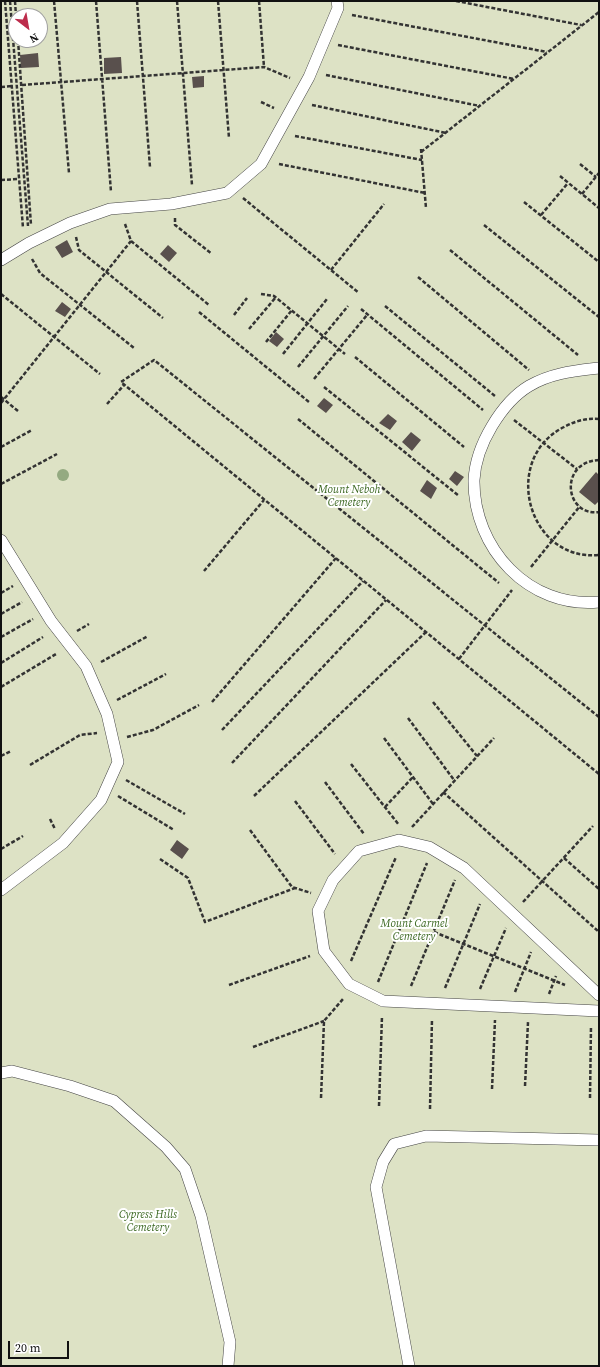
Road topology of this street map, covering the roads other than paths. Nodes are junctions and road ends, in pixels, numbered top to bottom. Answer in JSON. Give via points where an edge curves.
{"nodes":[{"id":1,"x":337,"y":7,"type":"edge"},
{"id":2,"x":1,"y":260,"type":"edge"},
{"id":3,"x":599,"y":368,"type":"edge"},
{"id":4,"x":1,"y":540,"type":"edge"},
{"id":5,"x":599,"y":602,"type":"edge"},
{"id":6,"x":1,"y":890,"type":"edge"},
{"id":7,"x":599,"y":995,"type":"edge"},
{"id":8,"x":595,"y":1011,"type":"edge"},
{"id":9,"x":1,"y":1073,"type":"edge"},
{"id":10,"x":599,"y":1140,"type":"edge"},
{"id":11,"x":228,"y":1366,"type":"edge"},
{"id":12,"x":409,"y":1366,"type":"edge"}],
"edges":[{"from":1,"to":2,"type":"lane","via":[[311,72],[263,161],[227,193],[174,203],[110,209],[29,243]]},
{"from":3,"to":5,"type":"lane","via":[[563,372],[529,386],[501,411],[482,443],[474,479],[478,516],[493,550],[518,583],[549,596],[585,603]]},
{"from":4,"to":6,"type":"lane","via":[[57,629],[88,670],[104,706],[118,762],[101,800],[63,843]]},
{"from":7,"to":8,"type":"lane","via":[[461,866],[433,849],[402,838],[359,851],[333,880],[318,911],[324,951],[349,984],[383,1001]]},
{"from":9,"to":11,"type":"lane","via":[[12,1071],[114,1101],[166,1147],[185,1169],[201,1216],[230,1342]]},
{"from":10,"to":12,"type":"lane","via":[[426,1136],[394,1144],[383,1162],[376,1187]]}]}
